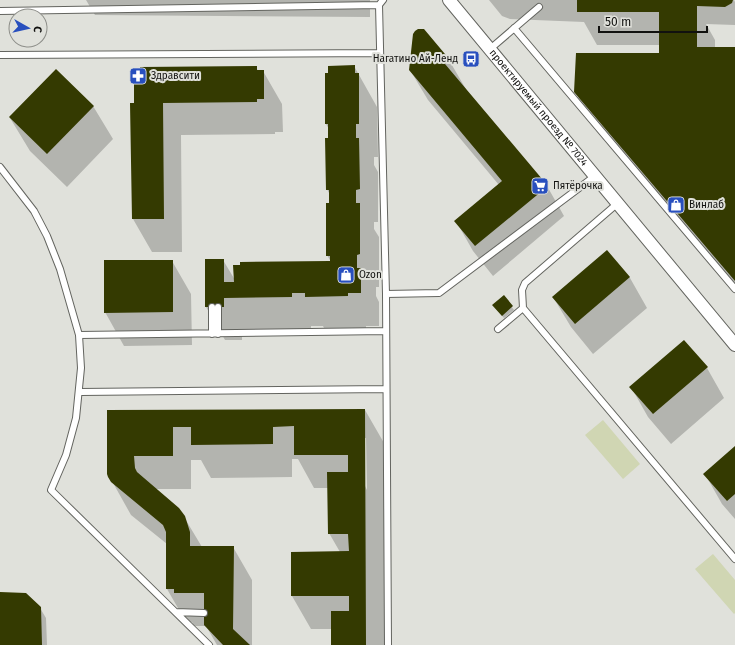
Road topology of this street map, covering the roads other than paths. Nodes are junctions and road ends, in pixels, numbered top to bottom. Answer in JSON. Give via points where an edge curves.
{"nodes":[{"id":1,"x":449,"y":0,"type":"edge"},
{"id":2,"x":381,"y":3,"type":"edge"},
{"id":3,"x":539,"y":7,"type":"dead end"},
{"id":4,"x":0,"y":11,"type":"edge"},
{"id":5,"x":514,"y":28,"type":"junction"},
{"id":6,"x":490,"y":49,"type":"junction"},
{"id":7,"x":380,"y":53,"type":"junction"},
{"id":8,"x":0,"y":55,"type":"edge"},
{"id":9,"x":0,"y":167,"type":"edge"},
{"id":10,"x":595,"y":176,"type":"junction"},
{"id":11,"x":618,"y":203,"type":"junction"},
{"id":12,"x":735,"y":289,"type":"edge"},
{"id":13,"x":386,"y":294,"type":"junction"},
{"id":14,"x":215,"y":307,"type":"dead end"},
{"id":15,"x":523,"y":308,"type":"junction"},
{"id":16,"x":498,"y":329,"type":"dead end"},
{"id":17,"x":386,"y":331,"type":"junction"},
{"id":18,"x":215,"y":334,"type":"junction"},
{"id":19,"x":80,"y":335,"type":"junction"},
{"id":20,"x":735,"y":345,"type":"edge"},
{"id":21,"x":386,"y":389,"type":"junction"},
{"id":22,"x":80,"y":392,"type":"junction"},
{"id":23,"x":735,"y":559,"type":"edge"},
{"id":24,"x":176,"y":612,"type":"junction"},
{"id":25,"x":204,"y":613,"type":"dead end"},
{"id":26,"x":209,"y":645,"type":"edge"},
{"id":27,"x":388,"y":645,"type":"edge"}],
"edges":[{"from":1,"to":6,"type":"street","name":"проектируемый проезд № 7024"},
{"from":2,"to":4,"type":"lane"},
{"from":2,"to":7,"type":"lane"},
{"from":3,"to":5,"type":"lane"},
{"from":5,"to":6,"type":"lane"},
{"from":5,"to":12,"type":"lane"},
{"from":6,"to":10,"type":"street","name":"проектируемый проезд № 7024"},
{"from":7,"to":8,"type":"lane"},
{"from":7,"to":13,"type":"lane"},
{"from":9,"to":19,"type":"lane","via":[[34,211],[47,236]]},
{"from":10,"to":11,"type":"street","name":"проектируемый проезд № 7024"},
{"from":10,"to":13,"type":"lane","via":[[439,293]]},
{"from":11,"to":15,"type":"lane","via":[[525,283],[522,290]]},
{"from":11,"to":20,"type":"street","name":"проектируемый проезд № 7024"},
{"from":13,"to":17,"type":"lane"},
{"from":14,"to":18,"type":"lane"},
{"from":15,"to":16,"type":"lane"},
{"from":15,"to":23,"type":"lane"},
{"from":17,"to":18,"type":"lane"},
{"from":17,"to":21,"type":"lane"},
{"from":18,"to":19,"type":"lane"},
{"from":19,"to":22,"type":"lane"},
{"from":21,"to":22,"type":"lane"},
{"from":21,"to":27,"type":"lane"},
{"from":22,"to":24,"type":"lane","via":[[66,455],[51,490]]},
{"from":24,"to":25,"type":"lane"},
{"from":24,"to":26,"type":"lane"}]}
